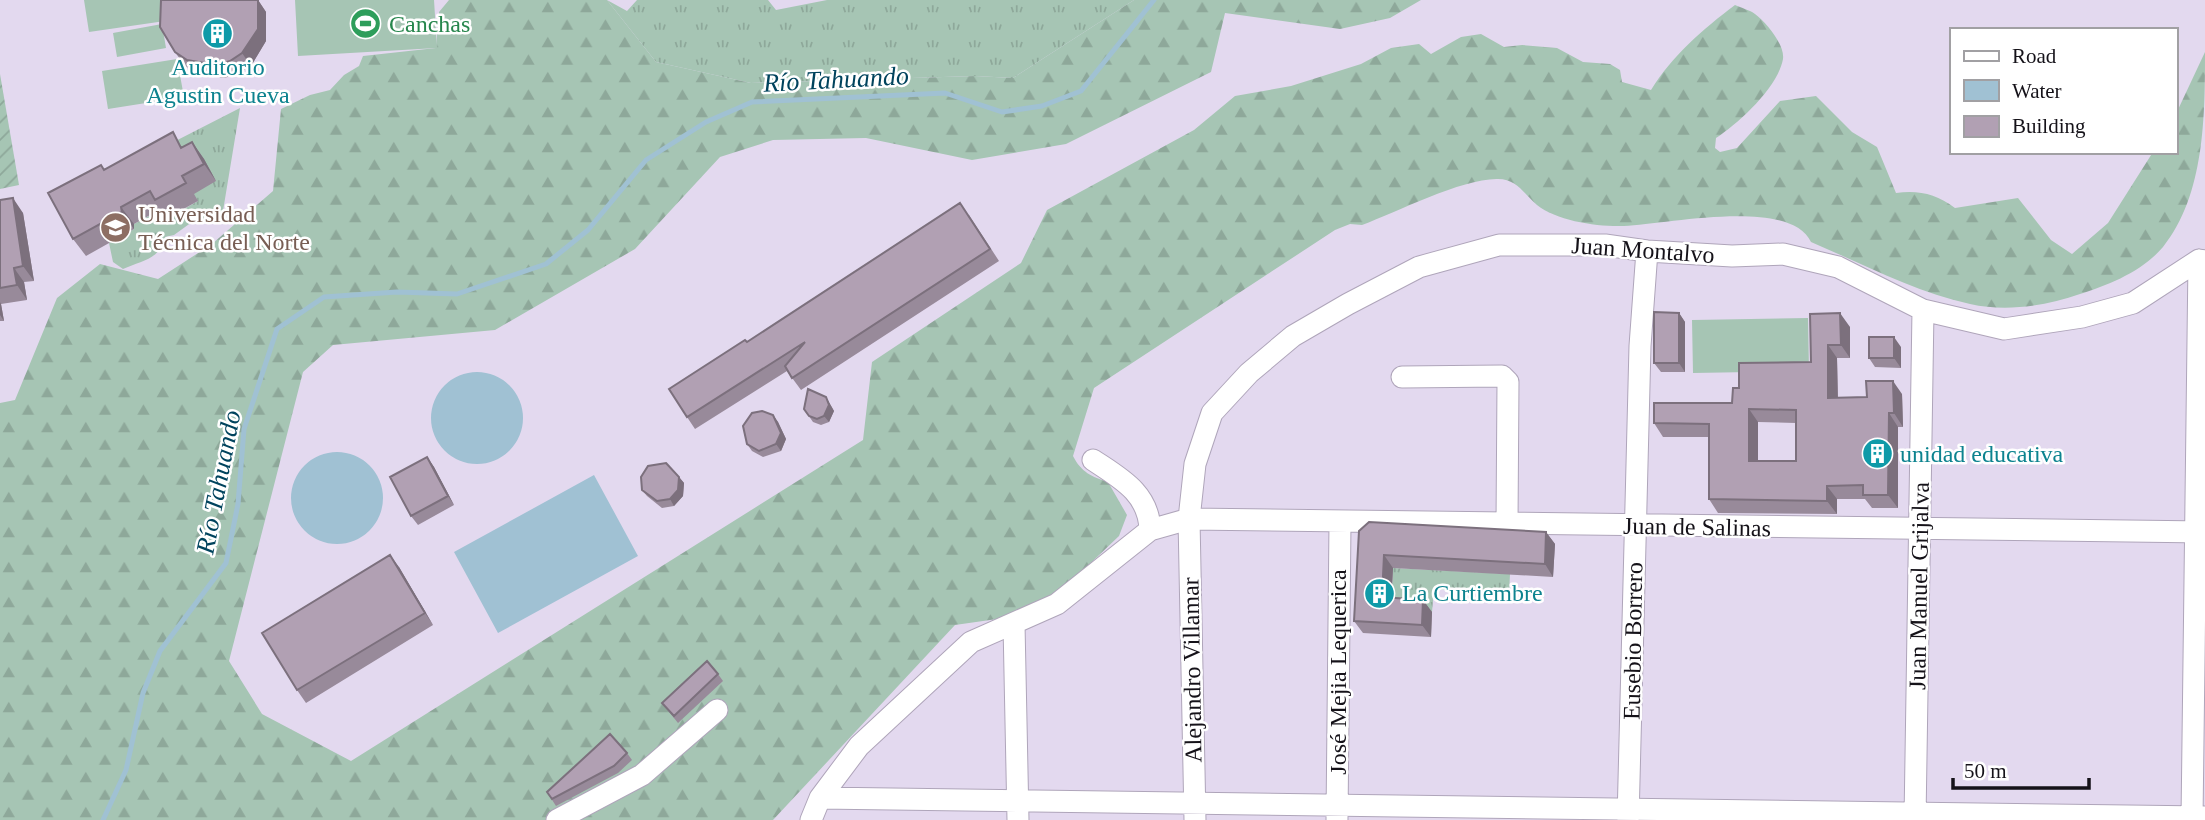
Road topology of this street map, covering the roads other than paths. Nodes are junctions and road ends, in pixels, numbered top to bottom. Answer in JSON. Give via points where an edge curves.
{"nodes":[{"id":1,"x":1647,"y":251,"type":"junction"},
{"id":2,"x":2202,"y":260,"type":"edge"},
{"id":3,"x":1923,"y":310,"type":"junction"},
{"id":4,"x":1402,"y":377,"type":"dead end"},
{"id":5,"x":1093,"y":460,"type":"dead end"},
{"id":6,"x":1189,"y":519,"type":"junction"},
{"id":7,"x":1340,"y":523,"type":"junction"},
{"id":8,"x":1507,"y":525,"type":"junction"},
{"id":9,"x":1636,"y":526,"type":"junction"},
{"id":10,"x":1921,"y":529,"type":"junction"},
{"id":11,"x":1150,"y":530,"type":"junction"},
{"id":12,"x":2199,"y":532,"type":"edge"},
{"id":13,"x":1014,"y":625,"type":"junction"},
{"id":14,"x":717,"y":710,"type":"dead end"},
{"id":15,"x":820,"y":798,"type":"junction"},
{"id":16,"x":1018,"y":811,"type":"edge"},
{"id":17,"x":1195,"y":812,"type":"edge"},
{"id":18,"x":1337,"y":813,"type":"edge"},
{"id":19,"x":1628,"y":815,"type":"edge"},
{"id":20,"x":1915,"y":817,"type":"edge"},
{"id":21,"x":2196,"y":818,"type":"edge"},
{"id":22,"x":557,"y":820,"type":"edge"},
{"id":23,"x":811,"y":820,"type":"edge"}],
"edges":[{"from":1,"to":3,"type":"street","name":"Juan Montalvo","via":[[1783,254],[1838,267]]},
{"from":1,"to":6,"type":"street","name":"Juan Montalvo","via":[[1605,245],[1499,245],[1419,267],[1315,323],[1249,373],[1212,413],[1195,464]]},
{"from":1,"to":9,"type":"street","name":"Eusebio Borrero"},
{"from":2,"to":3,"type":"street","name":"Juan Montalvo","via":[[2133,303],[2031,327],[2004,329]]},
{"from":2,"to":12,"type":"street"},
{"from":3,"to":10,"type":"street","name":"Juan Manuel Grijalva"},
{"from":4,"to":8,"type":"street","via":[[1502,376],[1508,382]]},
{"from":5,"to":11,"type":"street","via":[[1136,489]]},
{"from":6,"to":7,"type":"street","name":"Juan de Salinas"},
{"from":6,"to":11,"type":"street","name":"Juan de Salinas"},
{"from":6,"to":17,"type":"street","name":"Alejandro Villamar"},
{"from":7,"to":8,"type":"street","name":"Juan de Salinas"},
{"from":7,"to":18,"type":"street","name":"José Mejia Lequerica"},
{"from":8,"to":9,"type":"street","name":"Juan de Salinas"},
{"from":9,"to":10,"type":"street","name":"Juan de Salinas"},
{"from":9,"to":19,"type":"street","name":"Eusebio Borrero"},
{"from":10,"to":12,"type":"street","name":"Juan de Salinas"},
{"from":10,"to":20,"type":"street","name":"Juan Manuel Grijalva"},
{"from":11,"to":13,"type":"street","via":[[1057,604]]},
{"from":12,"to":21,"type":"street"},
{"from":13,"to":15,"type":"street","via":[[971,642],[859,746]]},
{"from":13,"to":16,"type":"street"},
{"from":14,"to":22,"type":"street","via":[[642,775]]},
{"from":15,"to":16,"type":"street"},
{"from":15,"to":23,"type":"street"},
{"from":16,"to":17,"type":"street"},
{"from":17,"to":18,"type":"street"},
{"from":18,"to":19,"type":"street"},
{"from":19,"to":20,"type":"street"},
{"from":20,"to":21,"type":"street"}]}
